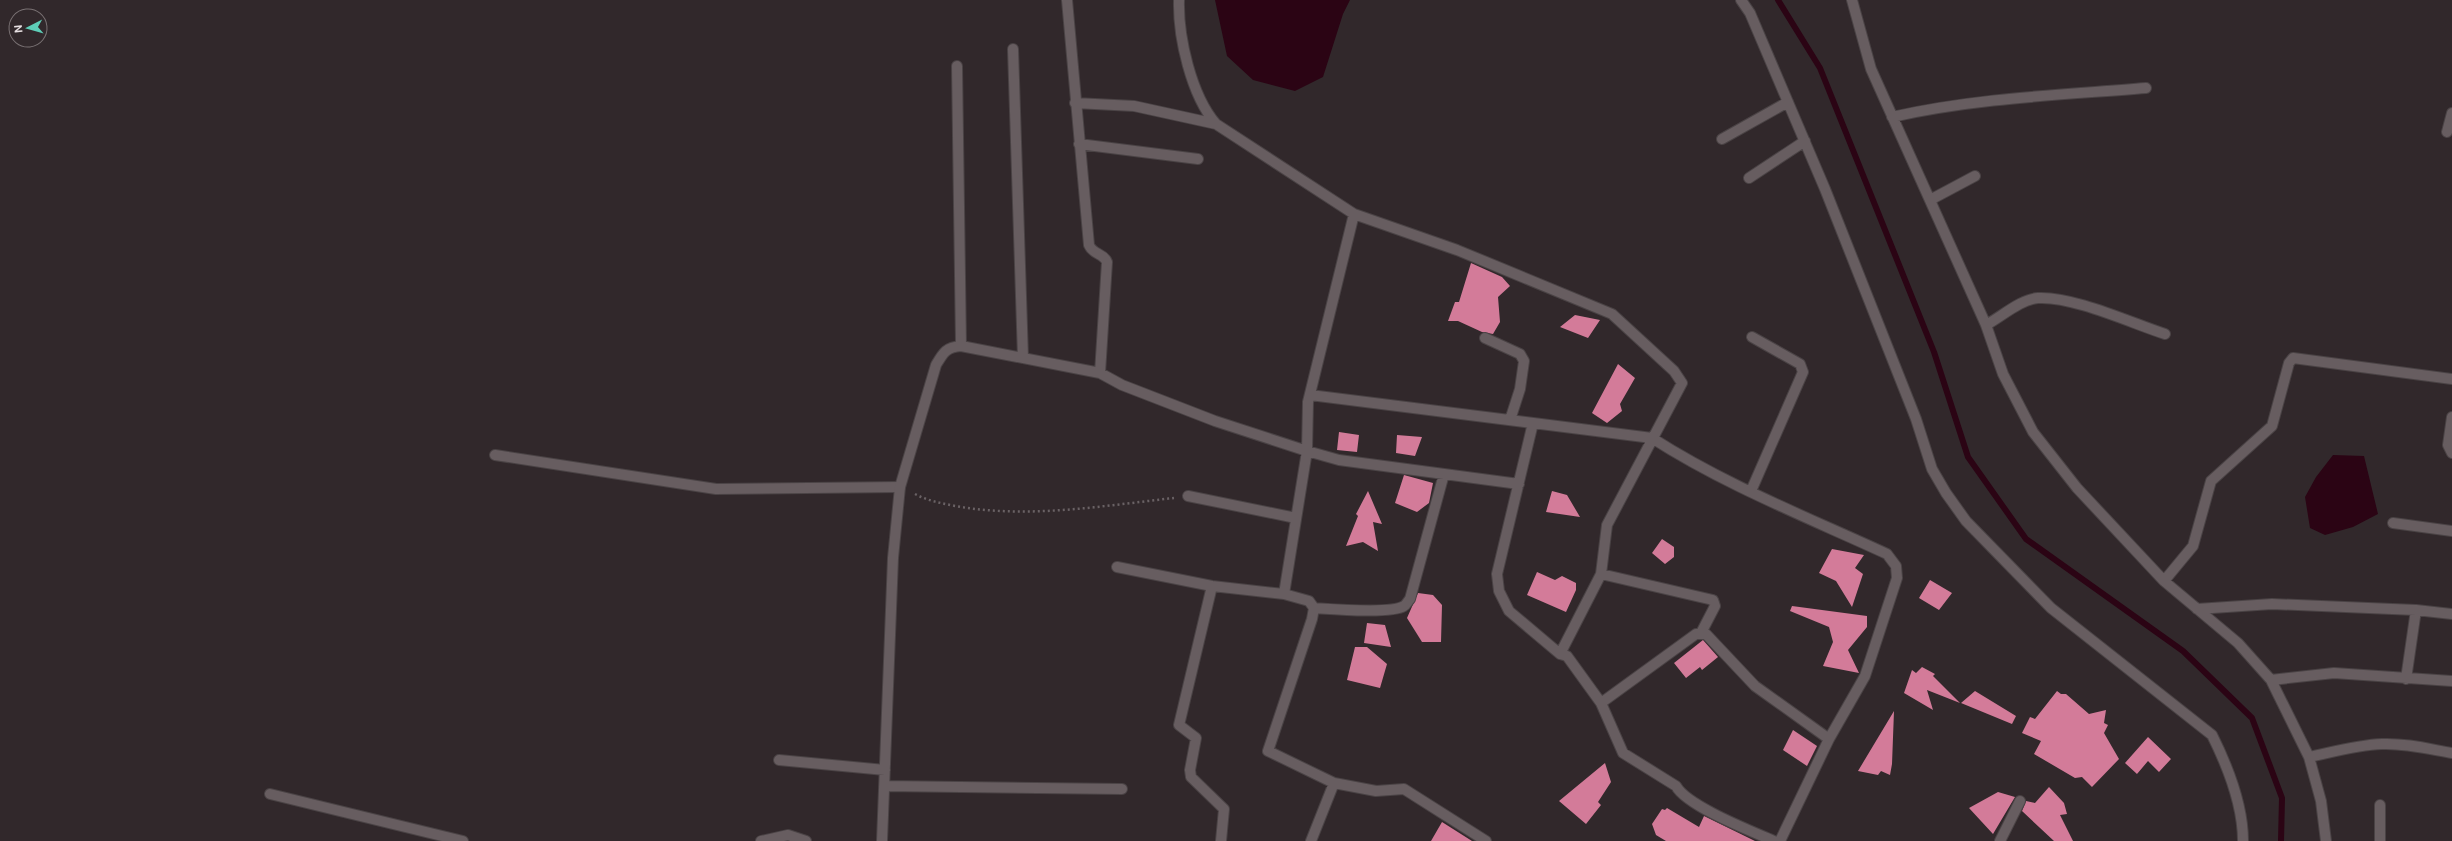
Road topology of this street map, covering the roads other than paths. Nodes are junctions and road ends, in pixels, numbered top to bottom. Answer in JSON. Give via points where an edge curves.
{"nodes":[{"id":1,"x":1067,"y":0,"type":"edge"},
{"id":2,"x":1179,"y":0,"type":"edge"},
{"id":3,"x":1741,"y":0,"type":"edge"},
{"id":4,"x":1852,"y":0,"type":"edge"},
{"id":5,"x":1013,"y":49,"type":"dead end"},
{"id":6,"x":957,"y":66,"type":"dead end"},
{"id":7,"x":2146,"y":88,"type":"dead end"},
{"id":8,"x":1788,"y":102,"type":"junction"},
{"id":9,"x":1075,"y":103,"type":"junction"},
{"id":10,"x":2452,"y":113,"type":"edge"},
{"id":11,"x":1892,"y":117,"type":"junction"},
{"id":12,"x":1216,"y":124,"type":"junction"},
{"id":13,"x":2447,"y":132,"type":"dead end"},
{"id":14,"x":1722,"y":138,"type":"dead end"},
{"id":15,"x":1804,"y":141,"type":"junction"},
{"id":16,"x":1079,"y":144,"type":"junction"},
{"id":17,"x":1198,"y":159,"type":"dead end"},
{"id":18,"x":1975,"y":176,"type":"dead end"},
{"id":19,"x":1749,"y":178,"type":"dead end"},
{"id":20,"x":1930,"y":200,"type":"junction"},
{"id":21,"x":1354,"y":214,"type":"junction"},
{"id":22,"x":1986,"y":325,"type":"junction"},
{"id":23,"x":2166,"y":334,"type":"dead end"},
{"id":24,"x":1752,"y":337,"type":"dead end"},
{"id":25,"x":1485,"y":338,"type":"dead end"},
{"id":26,"x":961,"y":346,"type":"junction"},
{"id":27,"x":1024,"y":358,"type":"junction"},
{"id":28,"x":1100,"y":373,"type":"junction"},
{"id":29,"x":2452,"y":379,"type":"edge"},
{"id":30,"x":1310,"y":394,"type":"junction"},
{"id":31,"x":2452,"y":417,"type":"edge"},
{"id":32,"x":1510,"y":420,"type":"junction"},
{"id":33,"x":1533,"y":423,"type":"junction"},
{"id":34,"x":1652,"y":438,"type":"junction"},
{"id":35,"x":1307,"y":452,"type":"junction"},
{"id":36,"x":2452,"y":453,"type":"edge"},
{"id":37,"x":495,"y":455,"type":"dead end"},
{"id":38,"x":1444,"y":474,"type":"junction"},
{"id":39,"x":1518,"y":484,"type":"junction"},
{"id":40,"x":900,"y":487,"type":"junction"},
{"id":41,"x":1751,"y":491,"type":"junction"},
{"id":42,"x":1188,"y":496,"type":"road end"},
{"id":43,"x":1296,"y":518,"type":"junction"},
{"id":44,"x":2393,"y":523,"type":"dead end"},
{"id":45,"x":2452,"y":531,"type":"edge"},
{"id":46,"x":1117,"y":567,"type":"dead end"},
{"id":47,"x":1601,"y":574,"type":"junction"},
{"id":48,"x":2164,"y":581,"type":"junction"},
{"id":49,"x":1212,"y":586,"type":"junction"},
{"id":50,"x":1284,"y":594,"type":"junction"},
{"id":51,"x":1314,"y":608,"type":"junction"},
{"id":52,"x":2197,"y":609,"type":"junction"},
{"id":53,"x":2416,"y":610,"type":"junction"},
{"id":54,"x":2452,"y":614,"type":"edge"},
{"id":55,"x":1701,"y":633,"type":"junction"},
{"id":56,"x":1560,"y":654,"type":"junction"},
{"id":57,"x":2406,"y":678,"type":"junction"},
{"id":58,"x":2271,"y":680,"type":"junction"},
{"id":59,"x":2452,"y":681,"type":"edge"},
{"id":60,"x":1601,"y":703,"type":"junction"},
{"id":61,"x":1829,"y":739,"type":"junction"},
{"id":62,"x":2452,"y":753,"type":"edge"},
{"id":63,"x":2308,"y":757,"type":"junction"},
{"id":64,"x":779,"y":760,"type":"dead end"},
{"id":65,"x":885,"y":770,"type":"junction"},
{"id":66,"x":1334,"y":783,"type":"junction"},
{"id":67,"x":884,"y":786,"type":"junction"},
{"id":68,"x":1122,"y":789,"type":"dead end"},
{"id":69,"x":270,"y":794,"type":"dead end"},
{"id":70,"x":2020,"y":801,"type":"dead end"},
{"id":71,"x":2380,"y":804,"type":"dead end"},
{"id":72,"x":463,"y":841,"type":"edge"},
{"id":73,"x":761,"y":841,"type":"edge"},
{"id":74,"x":806,"y":841,"type":"edge"},
{"id":75,"x":882,"y":841,"type":"edge"},
{"id":76,"x":1222,"y":841,"type":"edge"},
{"id":77,"x":1311,"y":841,"type":"edge"},
{"id":78,"x":1486,"y":841,"type":"edge"},
{"id":79,"x":1774,"y":841,"type":"edge"},
{"id":80,"x":1780,"y":841,"type":"edge"},
{"id":81,"x":2000,"y":841,"type":"edge"},
{"id":82,"x":2244,"y":841,"type":"edge"},
{"id":83,"x":2326,"y":841,"type":"edge"},
{"id":84,"x":2380,"y":841,"type":"edge"}],
"edges":[{"from":1,"to":9,"type":"street"},
{"from":2,"to":12,"type":"street","via":[[1180,33],[1197,90],[1206,112]]},
{"from":3,"to":8,"type":"street","via":[[1750,13]]},
{"from":4,"to":11,"type":"street","via":[[1871,69]]},
{"from":5,"to":27,"type":"street"},
{"from":6,"to":26,"type":"street"},
{"from":7,"to":11,"type":"street","via":[[1974,102],[1939,106]]},
{"from":8,"to":14,"type":"street"},
{"from":8,"to":15,"type":"street"},
{"from":9,"to":12,"type":"street","via":[[1134,106]]},
{"from":9,"to":16,"type":"street"},
{"from":10,"to":13,"type":"street"},
{"from":11,"to":20,"type":"street"},
{"from":12,"to":21,"type":"street"},
{"from":15,"to":19,"type":"street"},
{"from":15,"to":82,"type":"street","via":[[1916,419],[1932,469],[1946,493],[1966,521],[2051,608],[2212,735],[2224,760],[2240,809]]},
{"from":16,"to":17,"type":"street"},
{"from":16,"to":28,"type":"street","via":[[1089,245],[1093,252],[1104,256],[1107,262]]},
{"from":18,"to":20,"type":"street"},
{"from":20,"to":22,"type":"street"},
{"from":21,"to":30,"type":"street"},
{"from":21,"to":34,"type":"street","via":[[1457,250],[1612,314],[1674,371],[1682,383]]},
{"from":22,"to":23,"type":"street","via":[[2037,298],[2075,304]]},
{"from":22,"to":48,"type":"street","via":[[2003,374],[2033,432],[2077,488]]},
{"from":24,"to":41,"type":"street","via":[[1800,364],[1803,372]]},
{"from":25,"to":32,"type":"street","via":[[1520,354],[1524,360],[1520,389]]},
{"from":26,"to":27,"type":"street"},
{"from":26,"to":40,"type":"street","via":[[952,346],[944,351],[936,365]]},
{"from":27,"to":28,"type":"street"},
{"from":28,"to":35,"type":"street","via":[[1122,385],[1215,421]]},
{"from":29,"to":48,"type":"street","via":[[2293,358],[2289,363],[2272,426],[2211,481],[2193,546]]},
{"from":30,"to":32,"type":"street"},
{"from":30,"to":35,"type":"street","via":[[1307,409]]},
{"from":31,"to":36,"type":"street","via":[[2448,446]]},
{"from":32,"to":33,"type":"street"},
{"from":33,"to":34,"type":"street"},
{"from":33,"to":39,"type":"street"},
{"from":34,"to":41,"type":"street","via":[[1678,455]]},
{"from":34,"to":47,"type":"street","via":[[1607,525]]},
{"from":35,"to":38,"type":"street","via":[[1338,460]]},
{"from":35,"to":43,"type":"street"},
{"from":37,"to":40,"type":"street","via":[[716,489]]},
{"from":38,"to":39,"type":"street"},
{"from":38,"to":51,"type":"street","via":[[1410,599],[1404,606],[1378,610]]},
{"from":39,"to":56,"type":"street","via":[[1498,569],[1499,591],[1509,611]]},
{"from":40,"to":65,"type":"street","via":[[893,558]]},
{"from":41,"to":61,"type":"street","via":[[1888,554],[1896,566],[1894,590],[1865,676]]},
{"from":42,"to":43,"type":"street"},
{"from":43,"to":50,"type":"street"},
{"from":44,"to":45,"type":"street"},
{"from":46,"to":49,"type":"street"},
{"from":47,"to":55,"type":"street","via":[[1713,600],[1715,606]]},
{"from":47,"to":56,"type":"street"},
{"from":48,"to":52,"type":"street"},
{"from":49,"to":50,"type":"street"},
{"from":49,"to":76,"type":"street","via":[[1179,725],[1196,738],[1191,777],[1224,809]]},
{"from":50,"to":51,"type":"street","via":[[1309,601]]},
{"from":51,"to":66,"type":"street","via":[[1268,751]]},
{"from":52,"to":53,"type":"street","via":[[2272,604]]},
{"from":52,"to":58,"type":"street","via":[[2238,643]]},
{"from":53,"to":54,"type":"street"},
{"from":53,"to":57,"type":"street"},
{"from":55,"to":60,"type":"street","via":[[1696,634]]},
{"from":55,"to":61,"type":"street","via":[[1706,634],[1755,686]]},
{"from":56,"to":60,"type":"street","via":[[1567,656]]},
{"from":57,"to":58,"type":"street","via":[[2334,673]]},
{"from":57,"to":59,"type":"street"},
{"from":58,"to":63,"type":"street"},
{"from":60,"to":79,"type":"street","via":[[1623,753],[1676,786],[1681,794],[1726,820]]},
{"from":61,"to":80,"type":"street"},
{"from":62,"to":63,"type":"street","via":[[2400,744],[2383,744]]},
{"from":63,"to":83,"type":"street","via":[[2321,801]]},
{"from":64,"to":65,"type":"street"},
{"from":65,"to":67,"type":"street"},
{"from":66,"to":77,"type":"street"},
{"from":66,"to":78,"type":"street","via":[[1376,791],[1404,789]]},
{"from":67,"to":68,"type":"street"},
{"from":67,"to":75,"type":"street"},
{"from":69,"to":72,"type":"street"},
{"from":70,"to":81,"type":"street"},
{"from":71,"to":84,"type":"street"},
{"from":73,"to":74,"type":"street","via":[[788,835]]}]}
